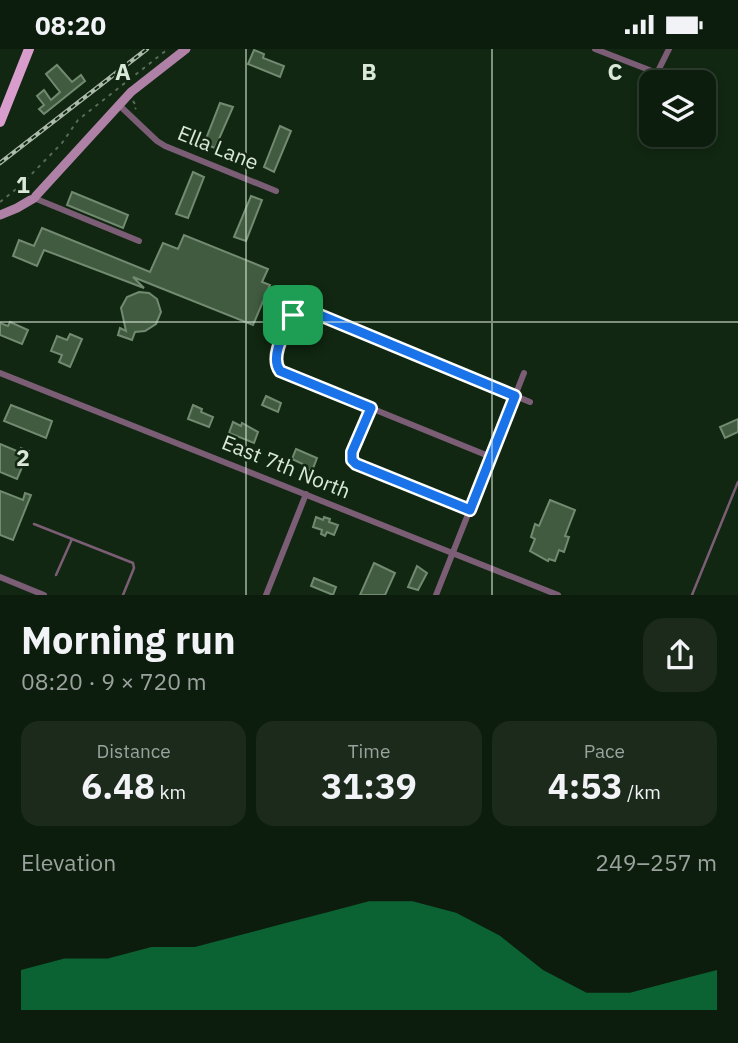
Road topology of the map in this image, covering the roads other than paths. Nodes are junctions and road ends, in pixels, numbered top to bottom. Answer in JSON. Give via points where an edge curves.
{"nodes":[{"id":1,"x":29,"y":49,"type":"edge"},
{"id":2,"x":186,"y":49,"type":"edge"},
{"id":3,"x":595,"y":49,"type":"edge"},
{"id":4,"x":669,"y":49,"type":"edge"},
{"id":5,"x":119,"y":105,"type":"junction"},
{"id":6,"x":0,"y":122,"type":"edge"},
{"id":7,"x":276,"y":191,"type":"dead end"},
{"id":8,"x":34,"y":198,"type":"junction"},
{"id":9,"x":0,"y":215,"type":"edge"},
{"id":10,"x":139,"y":241,"type":"dead end"},
{"id":11,"x":0,"y":373,"type":"edge"},
{"id":12,"x":524,"y":373,"type":"dead end"},
{"id":13,"x":515,"y":396,"type":"junction"},
{"id":14,"x":530,"y":402,"type":"dead end"},
{"id":15,"x":371,"y":408,"type":"junction"},
{"id":16,"x":491,"y":457,"type":"junction"},
{"id":17,"x":738,"y":482,"type":"edge"},
{"id":18,"x":306,"y":494,"type":"junction"},
{"id":19,"x":470,"y":510,"type":"junction"},
{"id":20,"x":34,"y":524,"type":"dead end"},
{"id":21,"x":72,"y":539,"type":"junction"},
{"id":22,"x":453,"y":552,"type":"junction"},
{"id":23,"x":56,"y":575,"type":"dead end"},
{"id":24,"x":0,"y":577,"type":"edge"},
{"id":25,"x":44,"y":595,"type":"edge"},
{"id":26,"x":123,"y":595,"type":"edge"},
{"id":27,"x":266,"y":595,"type":"edge"},
{"id":28,"x":436,"y":595,"type":"edge"},
{"id":29,"x":558,"y":595,"type":"edge"},
{"id":30,"x":692,"y":595,"type":"edge"}],
"edges":[{"from":1,"to":6,"type":"main road"},
{"from":2,"to":5,"type":"main road"},
{"from":3,"to":4,"type":"street","via":[[657,73]]},
{"from":5,"to":7,"type":"street","name":"Ella Lane","via":[[165,146]]},
{"from":5,"to":8,"type":"main road"},
{"from":8,"to":9,"type":"main road"},
{"from":8,"to":10,"type":"street"},
{"from":11,"to":18,"type":"street","name":"East 7th North"},
{"from":12,"to":13,"type":"street"},
{"from":13,"to":14,"type":"street"},
{"from":13,"to":15,"type":"street","via":[[305,309],[297,310],[276,356],[280,371]]},
{"from":13,"to":16,"type":"street"},
{"from":15,"to":16,"type":"street"},
{"from":15,"to":19,"type":"street","via":[[352,460]]},
{"from":16,"to":19,"type":"street"},
{"from":17,"to":30,"type":"lane"},
{"from":18,"to":22,"type":"street","name":"East 7th North"},
{"from":18,"to":27,"type":"street"},
{"from":19,"to":22,"type":"street"},
{"from":20,"to":21,"type":"lane"},
{"from":21,"to":23,"type":"lane"},
{"from":21,"to":26,"type":"lane","via":[[133,563]]},
{"from":22,"to":28,"type":"street"},
{"from":22,"to":29,"type":"street","name":"East 7th North"},
{"from":24,"to":25,"type":"street"}]}
